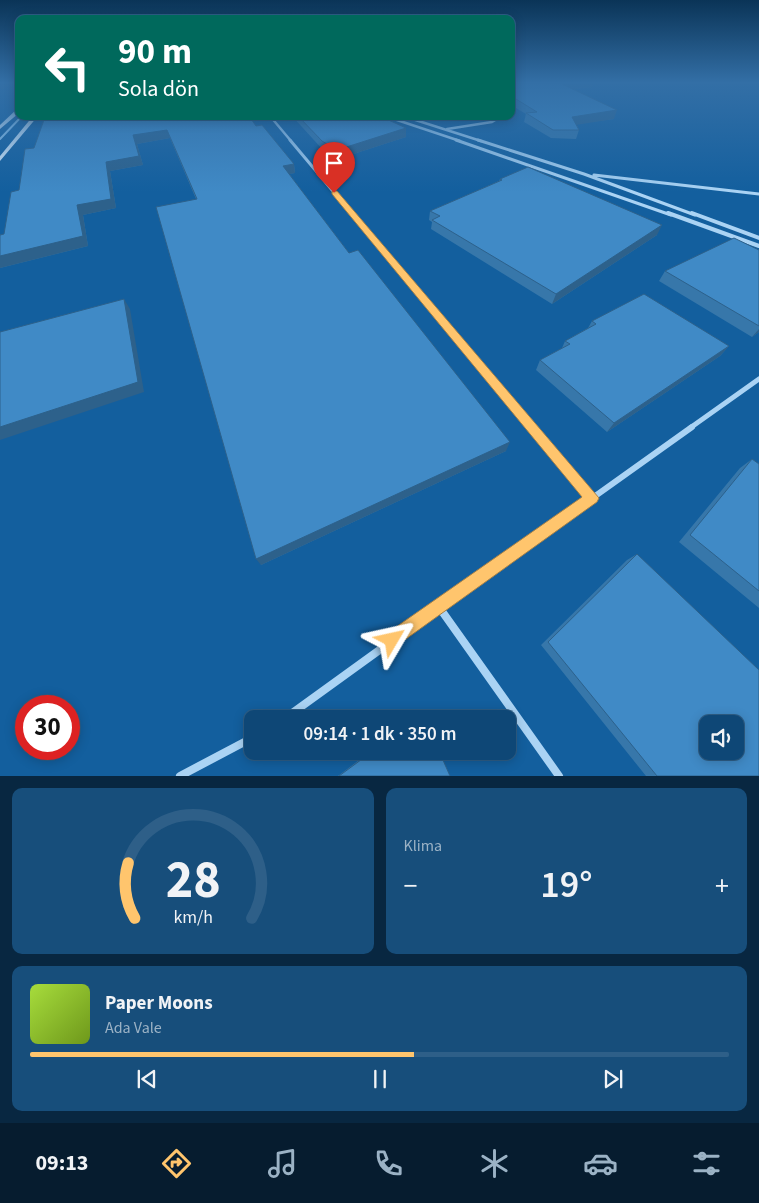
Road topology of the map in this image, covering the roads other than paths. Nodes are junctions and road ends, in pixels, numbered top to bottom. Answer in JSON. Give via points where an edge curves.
{"nodes":[{"id":1,"x":9,"y":119,"type":"edge"},
{"id":2,"x":33,"y":120,"type":"edge"},
{"id":3,"x":273,"y":120,"type":"edge"},
{"id":4,"x":397,"y":120,"type":"edge"},
{"id":5,"x":416,"y":120,"type":"edge"},
{"id":6,"x":495,"y":120,"type":"edge"},
{"id":7,"x":0,"y":128,"type":"edge"},
{"id":8,"x":445,"y":130,"type":"junction"},
{"id":9,"x":0,"y":158,"type":"edge"},
{"id":10,"x":584,"y":174,"type":"junction"},
{"id":11,"x":572,"y":179,"type":"junction"},
{"id":12,"x":759,"y":194,"type":"edge"},
{"id":13,"x":759,"y":238,"type":"edge"},
{"id":14,"x":759,"y":246,"type":"edge"},
{"id":15,"x":759,"y":379,"type":"edge"},
{"id":16,"x":592,"y":498,"type":"junction"},
{"id":17,"x":439,"y":607,"type":"junction"},
{"id":18,"x":296,"y":710,"type":"edge"},
{"id":19,"x":244,"y":742,"type":"edge"},
{"id":20,"x":180,"y":776,"type":"edge"},
{"id":21,"x":559,"y":776,"type":"edge"}],
"edges":[{"from":1,"to":7,"type":"main road"},
{"from":2,"to":9,"type":"main road"},
{"from":3,"to":16,"type":"street"},
{"from":4,"to":11,"type":"street"},
{"from":5,"to":8,"type":"street"},
{"from":6,"to":8,"type":"street"},
{"from":8,"to":10,"type":"street"},
{"from":10,"to":11,"type":"street"},
{"from":10,"to":12,"type":"street"},
{"from":10,"to":13,"type":"street"},
{"from":11,"to":14,"type":"street"},
{"from":15,"to":16,"type":"street"},
{"from":16,"to":17,"type":"street"},
{"from":17,"to":18,"type":"street"},
{"from":17,"to":21,"type":"street"},
{"from":19,"to":20,"type":"street"}]}
